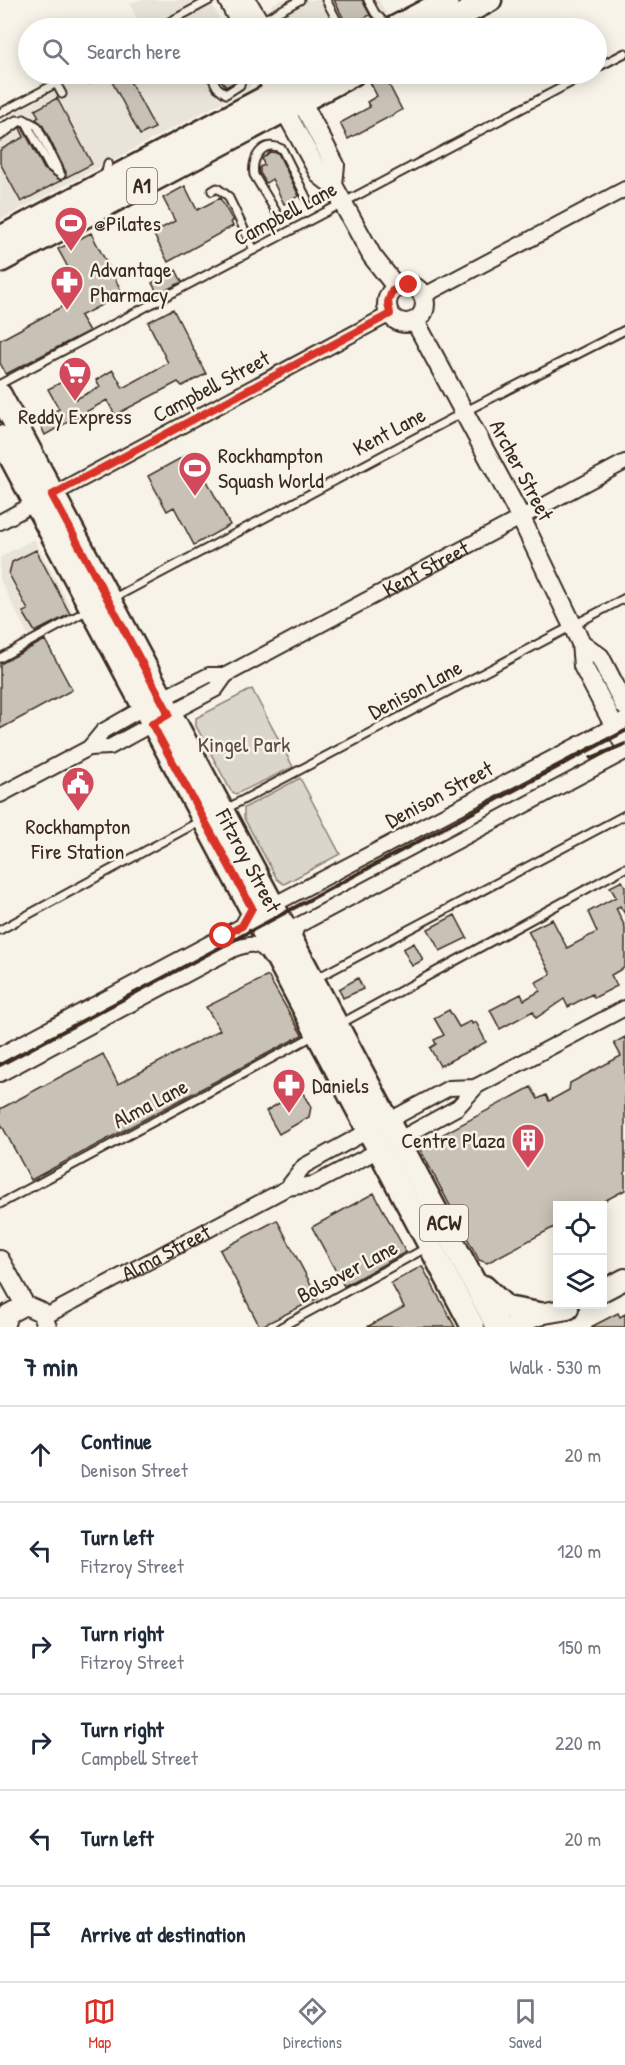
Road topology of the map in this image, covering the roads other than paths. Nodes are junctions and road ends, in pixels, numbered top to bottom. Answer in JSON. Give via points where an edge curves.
{"nodes":[{"id":1,"x":210,"y":0,"type":"edge"},
{"id":2,"x":228,"y":0,"type":"edge"},
{"id":3,"x":246,"y":0,"type":"edge"},
{"id":4,"x":300,"y":0,"type":"edge"},
{"id":5,"x":326,"y":0,"type":"edge"},
{"id":6,"x":368,"y":0,"type":"edge"},
{"id":7,"x":373,"y":0,"type":"edge"},
{"id":8,"x":447,"y":0,"type":"edge"},
{"id":9,"x":490,"y":0,"type":"edge"},
{"id":10,"x":177,"y":18,"type":"edge"},
{"id":11,"x":247,"y":18,"type":"edge"},
{"id":12,"x":252,"y":18,"type":"edge"},
{"id":13,"x":269,"y":18,"type":"edge"},
{"id":14,"x":336,"y":18,"type":"edge"},
{"id":15,"x":380,"y":18,"type":"edge"},
{"id":16,"x":384,"y":18,"type":"edge"},
{"id":17,"x":405,"y":18,"type":"edge"},
{"id":18,"x":455,"y":18,"type":"edge"},
{"id":19,"x":625,"y":53,"type":"edge"},
{"id":20,"x":607,"y":63,"type":"edge"},
{"id":21,"x":54,"y":84,"type":"edge"},
{"id":22,"x":57,"y":84,"type":"edge"},
{"id":23,"x":215,"y":84,"type":"edge"},
{"id":24,"x":240,"y":84,"type":"edge"},
{"id":25,"x":303,"y":84,"type":"edge"},
{"id":26,"x":567,"y":84,"type":"edge"},
{"id":27,"x":288,"y":87,"type":"edge"},
{"id":28,"x":63,"y":94,"type":"dead end"},
{"id":29,"x":0,"y":113,"type":"edge"},
{"id":30,"x":19,"y":120,"type":"junction"},
{"id":31,"x":0,"y":128,"type":"edge"},
{"id":32,"x":0,"y":136,"type":"edge"},
{"id":33,"x":61,"y":175,"type":"dead end"},
{"id":34,"x":625,"y":189,"type":"edge"},
{"id":35,"x":212,"y":191,"type":"dead end"},
{"id":36,"x":307,"y":199,"type":"dead end"},
{"id":37,"x":343,"y":203,"type":"junction"},
{"id":38,"x":278,"y":215,"type":"dead end"},
{"id":39,"x":0,"y":238,"type":"edge"},
{"id":40,"x":254,"y":250,"type":"junction"},
{"id":41,"x":0,"y":261,"type":"edge"},
{"id":42,"x":397,"y":288,"type":"junction"},
{"id":43,"x":423,"y":296,"type":"junction"},
{"id":44,"x":390,"y":314,"type":"junction"},
{"id":45,"x":415,"y":321,"type":"junction"},
{"id":46,"x":625,"y":330,"type":"edge"},
{"id":47,"x":0,"y":384,"type":"edge"},
{"id":48,"x":0,"y":395,"type":"edge"},
{"id":49,"x":464,"y":412,"type":"junction"},
{"id":50,"x":0,"y":437,"type":"edge"},
{"id":51,"x":625,"y":462,"type":"edge"},
{"id":52,"x":44,"y":499,"type":"junction"},
{"id":53,"x":521,"y":518,"type":"junction"},
{"id":54,"x":0,"y":522,"type":"edge"},
{"id":55,"x":625,"y":598,"type":"edge"},
{"id":56,"x":99,"y":605,"type":"junction"},
{"id":57,"x":572,"y":627,"type":"junction"},
{"id":58,"x":581,"y":643,"type":"junction"},
{"id":59,"x":0,"y":658,"type":"edge"},
{"id":60,"x":625,"y":706,"type":"edge"},
{"id":61,"x":156,"y":711,"type":"junction"},
{"id":62,"x":620,"y":723,"type":"edge"},
{"id":63,"x":625,"y":746,"type":"edge"},
{"id":64,"x":625,"y":752,"type":"edge"},
{"id":65,"x":0,"y":795,"type":"edge"},
{"id":66,"x":625,"y":815,"type":"edge"},
{"id":67,"x":212,"y":816,"type":"junction"},
{"id":68,"x":625,"y":868,"type":"edge"},
{"id":69,"x":263,"y":907,"type":"junction"},
{"id":70,"x":0,"y":930,"type":"edge"},
{"id":71,"x":292,"y":941,"type":"junction"},
{"id":72,"x":313,"y":980,"type":"junction"},
{"id":73,"x":303,"y":1005,"type":"junction"},
{"id":74,"x":625,"y":1008,"type":"edge"},
{"id":75,"x":327,"y":1030,"type":"junction"},
{"id":76,"x":0,"y":1055,"type":"edge"},
{"id":77,"x":0,"y":1074,"type":"edge"},
{"id":78,"x":476,"y":1087,"type":"junction"},
{"id":79,"x":383,"y":1135,"type":"junction"},
{"id":80,"x":287,"y":1188,"type":"junction"},
{"id":81,"x":0,"y":1204,"type":"edge"},
{"id":82,"x":430,"y":1246,"type":"junction"},
{"id":83,"x":0,"y":1260,"type":"edge"},
{"id":84,"x":464,"y":1262,"type":"junction"},
{"id":85,"x":625,"y":1279,"type":"edge"},
{"id":86,"x":607,"y":1289,"type":"edge"},
{"id":87,"x":25,"y":1305,"type":"junction"},
{"id":88,"x":568,"y":1309,"type":"edge"},
{"id":89,"x":4,"y":1314,"type":"edge"},
{"id":90,"x":544,"y":1320,"type":"edge"},
{"id":91,"x":45,"y":1322,"type":"edge"},
{"id":92,"x":281,"y":1327,"type":"edge"},
{"id":93,"x":473,"y":1327,"type":"edge"},
{"id":94,"x":498,"y":1327,"type":"edge"},
{"id":95,"x":513,"y":1327,"type":"edge"}],
"edges":[{"from":1,"to":10,"type":"lane"},
{"from":2,"to":11,"type":"street"},
{"from":3,"to":12,"type":"street"},
{"from":4,"to":13,"type":"lane"},
{"from":5,"to":14,"type":"lane"},
{"from":6,"to":15,"type":"lane"},
{"from":7,"to":16,"type":"lane"},
{"from":8,"to":17,"type":"main road"},
{"from":9,"to":18,"type":"main road"},
{"from":19,"to":20,"type":"lane"},
{"from":21,"to":29,"type":"lane"},
{"from":22,"to":28,"type":"lane"},
{"from":23,"to":24,"type":"lane","via":[[226,94]]},
{"from":25,"to":27,"type":"main road","number":"A1"},
{"from":26,"to":37,"type":"lane","name":"Campbell Lane"},
{"from":27,"to":37,"type":"street","via":[[335,165],[333,184]]},
{"from":27,"to":39,"type":"main road","number":"A1","via":[[106,173]]},
{"from":27,"to":41,"type":"main road","number":"A1"},
{"from":30,"to":31,"type":"lane"},
{"from":30,"to":32,"type":"lane"},
{"from":30,"to":33,"type":"lane","via":[[37,126]]},
{"from":34,"to":43,"type":"street"},
{"from":35,"to":40,"type":"lane","via":[[217,188],[228,196]]},
{"from":36,"to":38,"type":"lane","via":[[282,149],[276,145],[264,147],[258,153],[254,175]]},
{"from":37,"to":40,"type":"lane","name":"Campbell Lane"},
{"from":37,"to":42,"type":"street","via":[[372,256]]},
{"from":40,"to":47,"type":"lane","name":"Campbell Lane"},
{"from":42,"to":43,"type":"street","via":[[409,285]]},
{"from":42,"to":44,"type":"street","via":[[389,296]]},
{"from":43,"to":45,"type":"street","via":[[424,310]]},
{"from":44,"to":45,"type":"street","via":[[401,322]]},
{"from":44,"to":52,"type":"street","name":"Campbell Street"},
{"from":45,"to":49,"type":"street","name":"Archer Street"},
{"from":46,"to":49,"type":"lane","name":"Kent Lane"},
{"from":48,"to":52,"type":"main road","name":"Fitzroy Street","number":"ACW"},
{"from":49,"to":53,"type":"street","name":"Archer Street"},
{"from":49,"to":56,"type":"lane","name":"Kent Lane"},
{"from":50,"to":52,"type":"main road","name":"Fitzroy Street","number":"ACW"},
{"from":51,"to":53,"type":"street","name":"Kent Street"},
{"from":52,"to":54,"type":"street","name":"Campbell Street"},
{"from":52,"to":56,"type":"main road","name":"Fitzroy Street","number":"ACW"},
{"from":53,"to":57,"type":"street","name":"Archer Street"},
{"from":53,"to":61,"type":"street","name":"Kent Street","via":[[226,675],[209,675]]},
{"from":55,"to":57,"type":"lane","name":"Denison Lane"},
{"from":56,"to":59,"type":"lane","name":"Kent Lane"},
{"from":56,"to":61,"type":"main road","name":"Fitzroy Street","number":"ACW"},
{"from":57,"to":58,"type":"street","name":"Archer Street"},
{"from":57,"to":67,"type":"lane","name":"Denison Lane"},
{"from":58,"to":60,"type":"street","name":"Archer Street","via":[[600,657]]},
{"from":58,"to":62,"type":"street","name":"Archer Street","via":[[584,666]]},
{"from":61,"to":65,"type":"street","name":"Kent Street","via":[[103,731],[89,748]]},
{"from":61,"to":67,"type":"main road","name":"Fitzroy Street","number":"ACW"},
{"from":62,"to":63,"type":"street","name":"Archer Street"},
{"from":62,"to":69,"type":"street","name":"Denison Street"},
{"from":64,"to":71,"type":"street","via":[[297,926]]},
{"from":66,"to":72,"type":"lane"},
{"from":67,"to":69,"type":"main road","name":"Fitzroy Street","number":"ACW"},
{"from":67,"to":70,"type":"lane","name":"Denison Lane"},
{"from":68,"to":75,"type":"lane","name":"Alma Lane"},
{"from":69,"to":71,"type":"main road","name":"Fitzroy Street","number":"ACW"},
{"from":69,"to":73,"type":"main road","name":"Fitzroy Street","number":"ACW"},
{"from":69,"to":76,"type":"street","name":"Denison Street","via":[[242,926]]},
{"from":71,"to":72,"type":"main road","name":"Fitzroy Street","number":"ACW"},
{"from":72,"to":75,"type":"main road","name":"Fitzroy Street","number":"ACW"},
{"from":73,"to":75,"type":"main road","name":"Fitzroy Street","number":"ACW"},
{"from":73,"to":77,"type":"street","via":[[266,950],[250,944]]},
{"from":74,"to":78,"type":"street","name":"Alma Street"},
{"from":75,"to":79,"type":"main road","name":"Fitzroy Street","number":"ACW"},
{"from":75,"to":81,"type":"lane","name":"Alma Lane"},
{"from":78,"to":79,"type":"street","name":"Alma Street","via":[[458,1107]]},
{"from":78,"to":79,"type":"street","name":"Alma Street","via":[[449,1089]]},
{"from":79,"to":80,"type":"street","name":"Alma Street","via":[[315,1184]]},
{"from":79,"to":80,"type":"street","name":"Alma Street","via":[[304,1166]]},
{"from":79,"to":82,"type":"main road","name":"Fitzroy Street","number":"ACW"},
{"from":79,"to":84,"type":"main road","name":"Fitzroy Street","number":"ACW"},
{"from":80,"to":91,"type":"street","name":"Alma Street"},
{"from":82,"to":92,"type":"lane","name":"Bolsover Lane"},
{"from":82,"to":93,"type":"main road","name":"Fitzroy Street","number":"ACW"},
{"from":83,"to":87,"type":"street"},
{"from":84,"to":90,"type":"main road","via":[[494,1300]]},
{"from":84,"to":94,"type":"main road","name":"Fitzroy Street","number":"ACW"},
{"from":85,"to":86,"type":"main road"},
{"from":87,"to":89,"type":"street"},
{"from":87,"to":91,"type":"street","via":[[36,1308]]},
{"from":88,"to":90,"type":"main road"},
{"from":90,"to":95,"type":"main road"}]}
